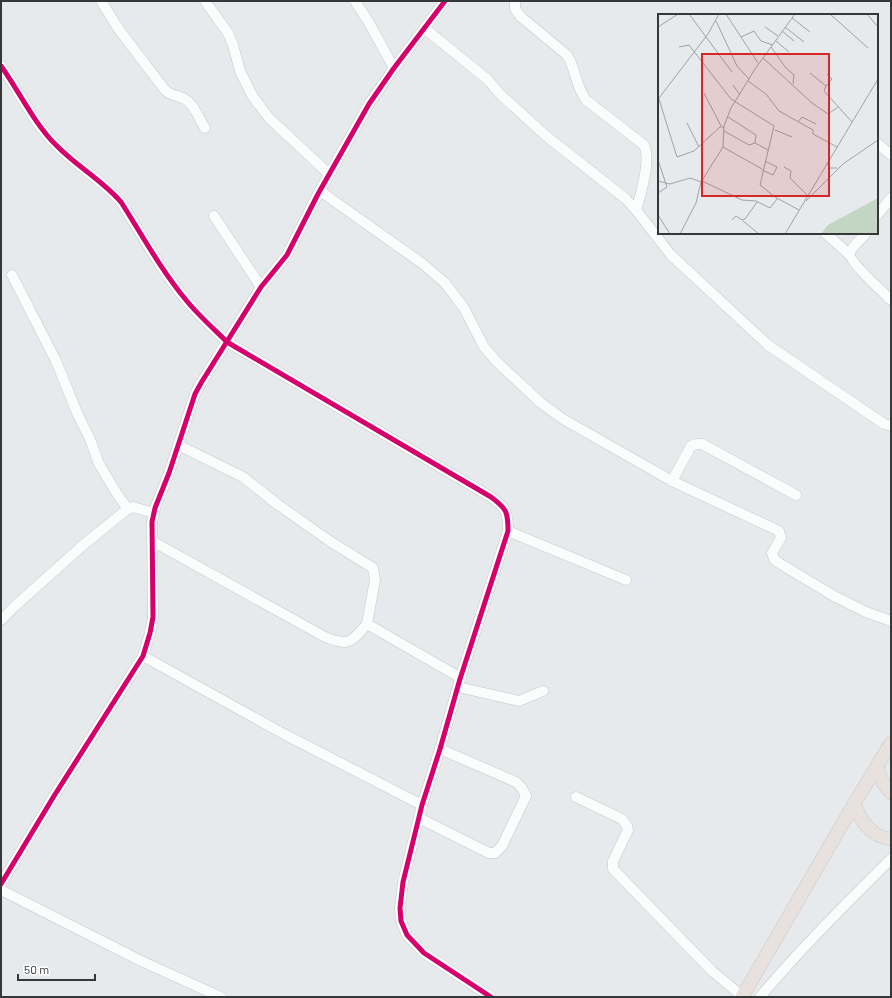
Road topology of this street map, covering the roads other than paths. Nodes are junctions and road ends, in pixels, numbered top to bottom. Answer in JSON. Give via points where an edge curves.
{"nodes":[{"id":1,"x":100,"y":1,"type":"edge"},
{"id":2,"x":205,"y":1,"type":"edge"},
{"id":3,"x":354,"y":1,"type":"edge"},
{"id":4,"x":445,"y":1,"type":"edge"},
{"id":5,"x":515,"y":1,"type":"edge"},
{"id":6,"x":424,"y":28,"type":"junction"},
{"id":7,"x":1,"y":66,"type":"edge"},
{"id":8,"x":394,"y":68,"type":"junction"},
{"id":9,"x":205,"y":128,"type":"dead end"},
{"id":10,"x":878,"y":144,"type":"edge"},
{"id":11,"x":891,"y":155,"type":"edge"},
{"id":12,"x":329,"y":174,"type":"junction"},
{"id":13,"x":320,"y":191,"type":"junction"},
{"id":14,"x":891,"y":198,"type":"edge"},
{"id":15,"x":636,"y":210,"type":"junction"},
{"id":16,"x":878,"y":214,"type":"edge"},
{"id":17,"x":214,"y":216,"type":"dead end"},
{"id":18,"x":825,"y":234,"type":"edge"},
{"id":19,"x":865,"y":234,"type":"edge"},
{"id":20,"x":850,"y":255,"type":"junction"},
{"id":21,"x":12,"y":275,"type":"dead end"},
{"id":22,"x":261,"y":287,"type":"junction"},
{"id":23,"x":891,"y":300,"type":"edge"},
{"id":24,"x":227,"y":342,"type":"junction"},
{"id":25,"x":891,"y":426,"type":"edge"},
{"id":26,"x":178,"y":445,"type":"junction"},
{"id":27,"x":672,"y":481,"type":"junction"},
{"id":28,"x":796,"y":495,"type":"dead end"},
{"id":29,"x":128,"y":509,"type":"junction"},
{"id":30,"x":154,"y":513,"type":"junction"},
{"id":31,"x":508,"y":531,"type":"junction"},
{"id":32,"x":152,"y":540,"type":"junction"},
{"id":33,"x":626,"y":580,"type":"dead end"},
{"id":34,"x":1,"y":620,"type":"edge"},
{"id":35,"x":891,"y":621,"type":"edge"},
{"id":36,"x":366,"y":624,"type":"junction"},
{"id":37,"x":143,"y":656,"type":"junction"},
{"id":38,"x":459,"y":682,"type":"junction"},
{"id":39,"x":543,"y":691,"type":"dead end"},
{"id":40,"x":891,"y":743,"type":"edge"},
{"id":41,"x":440,"y":749,"type":"junction"},
{"id":42,"x":877,"y":766,"type":"junction"},
{"id":43,"x":891,"y":793,"type":"edge"},
{"id":44,"x":576,"y":797,"type":"dead end"},
{"id":45,"x":854,"y":804,"type":"junction"},
{"id":46,"x":422,"y":805,"type":"junction"},
{"id":47,"x":419,"y":818,"type":"junction"},
{"id":48,"x":891,"y":839,"type":"edge"},
{"id":49,"x":891,"y":859,"type":"edge"},
{"id":50,"x":1,"y":884,"type":"edge"},
{"id":51,"x":1,"y":890,"type":"edge"},
{"id":52,"x":221,"y":997,"type":"edge"},
{"id":53,"x":491,"y":997,"type":"edge"},
{"id":54,"x":742,"y":997,"type":"edge"},
{"id":55,"x":760,"y":997,"type":"edge"}],
"edges":[{"from":1,"to":9,"type":"street","via":[[164,90],[168,94],[186,99]]},
{"from":2,"to":12,"type":"street","via":[[228,34],[240,71],[269,118]]},
{"from":3,"to":8,"type":"street"},
{"from":4,"to":6,"type":"street"},
{"from":5,"to":15,"type":"street","via":[[521,17],[567,55],[579,91],[586,100],[644,145],[647,157],[642,195]]},
{"from":6,"to":8,"type":"street"},
{"from":6,"to":15,"type":"street","via":[[487,79],[544,135],[626,199]]},
{"from":7,"to":24,"type":"street","via":[[47,135],[115,195],[184,298]]},
{"from":8,"to":12,"type":"street","via":[[369,104]]},
{"from":10,"to":11,"type":"street"},
{"from":12,"to":13,"type":"street"},
{"from":13,"to":22,"type":"street","via":[[287,255]]},
{"from":13,"to":27,"type":"street","via":[[423,264],[444,283],[464,308],[484,347],[541,403],[563,419]]},
{"from":14,"to":16,"type":"street"},
{"from":15,"to":25,"type":"street","via":[[671,255],[768,345],[884,424]]},
{"from":17,"to":22,"type":"street"},
{"from":18,"to":20,"type":"street"},
{"from":19,"to":20,"type":"street"},
{"from":20,"to":23,"type":"street","via":[[857,266]]},
{"from":21,"to":29,"type":"street","via":[[56,361],[99,464]]},
{"from":22,"to":24,"type":"street"},
{"from":24,"to":26,"type":"street","via":[[195,394]]},
{"from":24,"to":31,"type":"street","via":[[491,498],[501,505],[508,515]]},
{"from":26,"to":30,"type":"street"},
{"from":26,"to":36,"type":"street","via":[[243,477],[277,504],[373,568],[375,580]]},
{"from":27,"to":28,"type":"street","via":[[691,446],[702,444]]},
{"from":27,"to":35,"type":"street","via":[[778,531],[781,538],[772,553],[778,563],[834,596]]},
{"from":29,"to":30,"type":"street","via":[[133,507]]},
{"from":29,"to":34,"type":"street","via":[[82,546]]},
{"from":30,"to":32,"type":"street"},
{"from":31,"to":33,"type":"street"},
{"from":31,"to":38,"type":"street"},
{"from":32,"to":36,"type":"street","via":[[338,642],[353,639]]},
{"from":32,"to":37,"type":"street","via":[[153,618]]},
{"from":36,"to":38,"type":"street"},
{"from":37,"to":46,"type":"street","via":[[282,733]]},
{"from":37,"to":50,"type":"street"},
{"from":38,"to":39,"type":"street","via":[[519,701]]},
{"from":38,"to":41,"type":"street"},
{"from":40,"to":42,"type":"main road"},
{"from":41,"to":46,"type":"street"},
{"from":41,"to":47,"type":"street","via":[[516,782],[526,796],[502,846],[495,853],[489,853]]},
{"from":42,"to":43,"type":"main road","via":[[884,786]]},
{"from":42,"to":45,"type":"main road"},
{"from":44,"to":54,"type":"street","via":[[622,819],[628,830],[613,861],[613,869],[712,971]]},
{"from":45,"to":48,"type":"main road","via":[[867,827],[880,836]]},
{"from":45,"to":54,"type":"main road"},
{"from":46,"to":47,"type":"street"},
{"from":47,"to":53,"type":"street","via":[[403,882],[401,921],[408,935],[424,953]]},
{"from":49,"to":55,"type":"street","via":[[834,914]]},
{"from":51,"to":52,"type":"street","via":[[141,961]]}]}
